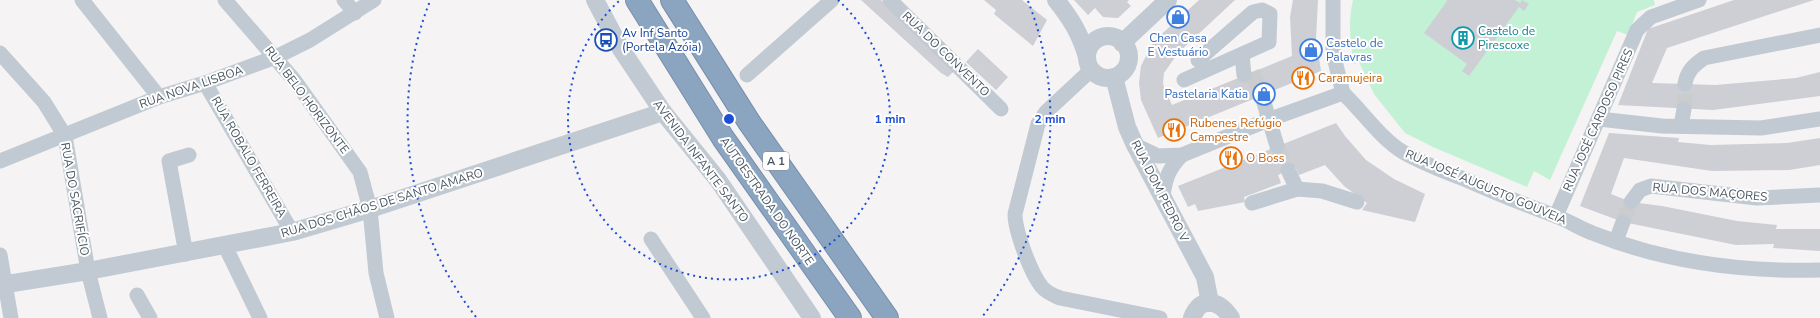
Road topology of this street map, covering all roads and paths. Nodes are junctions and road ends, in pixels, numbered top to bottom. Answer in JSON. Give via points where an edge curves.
{"nodes":[{"id":1,"x":82,"y":0,"type":"edge"},
{"id":2,"x":226,"y":0,"type":"edge"},
{"id":3,"x":344,"y":0,"type":"edge"},
{"id":4,"x":374,"y":0,"type":"edge"},
{"id":5,"x":595,"y":0,"type":"edge"},
{"id":6,"x":637,"y":0,"type":"edge"},
{"id":7,"x":672,"y":0,"type":"edge"},
{"id":8,"x":832,"y":0,"type":"edge"},
{"id":9,"x":890,"y":0,"type":"edge"},
{"id":10,"x":1056,"y":0,"type":"edge"},
{"id":11,"x":1168,"y":0,"type":"edge"},
{"id":12,"x":1333,"y":0,"type":"edge"},
{"id":13,"x":1699,"y":0,"type":"edge"},
{"id":14,"x":355,"y":13,"type":"junction"},
{"id":15,"x":1820,"y":34,"type":"edge"},
{"id":16,"x":1122,"y":43,"type":"junction"},
{"id":17,"x":0,"y":53,"type":"edge"},
{"id":18,"x":1242,"y":55,"type":"junction"},
{"id":19,"x":276,"y":57,"type":"junction"},
{"id":20,"x":1198,"y":60,"type":"dead end"},
{"id":21,"x":1089,"y":64,"type":"junction"},
{"id":22,"x":1248,"y":74,"type":"tunnel mouth"},
{"id":23,"x":747,"y":75,"type":"dead end"},
{"id":24,"x":1114,"y":77,"type":"junction"},
{"id":25,"x":1184,"y":80,"type":"dead end"},
{"id":26,"x":205,"y":83,"type":"junction"},
{"id":27,"x":1685,"y":84,"type":"tunnel mouth"},
{"id":28,"x":1343,"y":93,"type":"junction"},
{"id":29,"x":159,"y":97,"type":"junction"},
{"id":30,"x":1258,"y":98,"type":"tunnel mouth"},
{"id":31,"x":1001,"y":109,"type":"dead end"},
{"id":32,"x":1684,"y":109,"type":"tunnel mouth"},
{"id":33,"x":663,"y":112,"type":"junction"},
{"id":34,"x":1267,"y":116,"type":"junction"},
{"id":35,"x":1599,"y":119,"type":"junction"},
{"id":36,"x":1820,"y":119,"type":"edge"},
{"id":37,"x":1681,"y":126,"type":"junction"},
{"id":38,"x":65,"y":136,"type":"junction"},
{"id":39,"x":1135,"y":145,"type":"junction"},
{"id":40,"x":1277,"y":146,"type":"tunnel mouth"},
{"id":41,"x":189,"y":155,"type":"dead end"},
{"id":42,"x":1182,"y":155,"type":"junction"},
{"id":43,"x":0,"y":162,"type":"edge"},
{"id":44,"x":1288,"y":170,"type":"tunnel mouth"},
{"id":45,"x":1297,"y":189,"type":"junction"},
{"id":46,"x":1163,"y":196,"type":"junction"},
{"id":47,"x":1820,"y":196,"type":"edge"},
{"id":48,"x":1357,"y":202,"type":"dead end"},
{"id":49,"x":1631,"y":202,"type":"tunnel mouth"},
{"id":50,"x":1252,"y":203,"type":"dead end"},
{"id":51,"x":370,"y":209,"type":"junction"},
{"id":52,"x":1556,"y":216,"type":"junction"},
{"id":53,"x":1623,"y":222,"type":"tunnel mouth"},
{"id":54,"x":292,"y":232,"type":"junction"},
{"id":55,"x":651,"y":239,"type":"dead end"},
{"id":56,"x":1616,"y":241,"type":"junction"},
{"id":57,"x":225,"y":246,"type":"junction"},
{"id":58,"x":186,"y":254,"type":"junction"},
{"id":59,"x":0,"y":255,"type":"edge"},
{"id":60,"x":1820,"y":270,"type":"edge"},
{"id":61,"x":88,"y":271,"type":"junction"},
{"id":62,"x":3,"y":285,"type":"edge"},
{"id":63,"x":137,"y":295,"type":"dead end"},
{"id":64,"x":1210,"y":303,"type":"junction"},
{"id":65,"x":11,"y":318,"type":"edge"},
{"id":66,"x":100,"y":318,"type":"edge"},
{"id":67,"x":150,"y":318,"type":"edge"},
{"id":68,"x":260,"y":318,"type":"edge"},
{"id":69,"x":387,"y":318,"type":"edge"},
{"id":70,"x":703,"y":318,"type":"edge"},
{"id":71,"x":812,"y":318,"type":"edge"},
{"id":72,"x":850,"y":318,"type":"edge"},
{"id":73,"x":887,"y":318,"type":"edge"},
{"id":74,"x":1160,"y":318,"type":"edge"},
{"id":75,"x":1192,"y":318,"type":"edge"},
{"id":76,"x":1231,"y":318,"type":"edge"}],
"edges":[{"from":1,"to":29,"type":"street"},
{"from":2,"to":19,"type":"street","name":"RUA BELO HORIZONTE"},
{"from":3,"to":14,"type":"street"},
{"from":4,"to":14,"type":"street","name":"RUA NOVA LISBOA"},
{"from":5,"to":33,"type":"street","name":"AVENIDA INFANTE SANTO","via":[[621,49]]},
{"from":6,"to":72,"type":"highway","name":"AUTOESTRADA DO NORTE","number":"A 1","via":[[723,138]]},
{"from":7,"to":73,"type":"highway","number":"A 1","via":[[749,122]]},
{"from":8,"to":23,"type":"street"},
{"from":9,"to":31,"type":"street","name":"RUA DO CONVENTO"},
{"from":10,"to":21,"type":"street","via":[[1082,38]]},
{"from":11,"to":16,"type":"street"},
{"from":12,"to":28,"type":"street","via":[[1333,54]]},
{"from":13,"to":35,"type":"street","name":"RUA JOSÉ CARDOSO PIRES","via":[[1661,12],[1637,30]]},
{"from":14,"to":19,"type":"street","name":"RUA NOVA LISBOA"},
{"from":15,"to":27,"type":"street","via":[[1704,58],[1694,65],[1686,76]]},
{"from":16,"to":21,"type":"street","via":[[1110,37],[1096,40],[1091,44]]},
{"from":16,"to":24,"type":"street","via":[[1126,48],[1128,62],[1120,74]]},
{"from":17,"to":38,"type":"street","name":"RUA DO SACRIFÍCIO","via":[[44,102]]},
{"from":18,"to":20,"type":"street","via":[[1269,42],[1270,14],[1266,11],[1253,12]]},
{"from":18,"to":22,"type":"street"},
{"from":18,"to":25,"type":"street"},
{"from":19,"to":26,"type":"street","name":"RUA NOVA LISBOA"},
{"from":19,"to":51,"type":"street","name":"RUA BELO HORIZONTE","via":[[360,172]]},
{"from":21,"to":24,"type":"street","via":[[1101,77]]},
{"from":21,"to":74,"type":"street","via":[[1038,124],[1015,214],[1016,228],[1035,275],[1048,293],[1060,298]]},
{"from":24,"to":39,"type":"street","name":"RUA DOM PEDRO V","via":[[1127,127]]},
{"from":26,"to":29,"type":"street","name":"RUA NOVA LISBOA"},
{"from":26,"to":54,"type":"street","name":"RUA ROBALO FERREIRA"},
{"from":28,"to":34,"type":"street"},
{"from":28,"to":52,"type":"street","name":"RUA JOSÉ AUGUSTO GOUVEIA","via":[[1402,151],[1441,170]]},
{"from":29,"to":38,"type":"street","name":"RUA NOVA LISBOA"},
{"from":30,"to":34,"type":"street"},
{"from":32,"to":37,"type":"street"},
{"from":33,"to":51,"type":"street","name":"RUA DOS CHÃOS DE SANTO AMARO"},
{"from":33,"to":71,"type":"street","name":"AVENIDA INFANTE SANTO","via":[[718,180]]},
{"from":34,"to":40,"type":"street"},
{"from":34,"to":42,"type":"street"},
{"from":35,"to":37,"type":"street"},
{"from":35,"to":52,"type":"street","name":"RUA JOSÉ CARDOSO PIRES"},
{"from":36,"to":37,"type":"street","via":[[1761,128]]},
{"from":38,"to":43,"type":"street","name":"RUA NOVA LISBOA"},
{"from":38,"to":61,"type":"street","name":"RUA DO SACRIFÍCIO"},
{"from":39,"to":42,"type":"street","via":[[1158,156]]},
{"from":39,"to":46,"type":"street","name":"RUA DOM PEDRO V"},
{"from":41,"to":58,"type":"street","via":[[169,161]]},
{"from":42,"to":46,"type":"street","via":[[1168,172]]},
{"from":44,"to":45,"type":"street"},
{"from":45,"to":48,"type":"street","via":[[1322,191]]},
{"from":45,"to":50,"type":"street"},
{"from":46,"to":64,"type":"street","name":"RUA DOM PEDRO V","via":[[1205,277]]},
{"from":47,"to":49,"type":"street","name":"RUA DOS MAÇORES","via":[[1757,198],[1651,186],[1640,190]]},
{"from":51,"to":54,"type":"street","name":"RUA DOS CHÃOS DE SANTO AMARO"},
{"from":51,"to":69,"type":"street","name":"RUA BELO HORIZONTE","via":[[376,272]]},
{"from":52,"to":56,"type":"street","name":"RUA JOSÉ AUGUSTO GOUVEIA"},
{"from":53,"to":56,"type":"street"},
{"from":54,"to":57,"type":"street","name":"RUA DOS CHÃOS DE SANTO AMARO"},
{"from":55,"to":70,"type":"street"},
{"from":56,"to":60,"type":"street","name":"RUA JOSÉ AUGUSTO GOUVEIA","via":[[1711,264],[1787,271]]},
{"from":57,"to":58,"type":"street","name":"RUA DOS CHÃOS DE SANTO AMARO"},
{"from":57,"to":68,"type":"street"},
{"from":58,"to":61,"type":"street","name":"RUA DOS CHÃOS DE SANTO AMARO"},
{"from":59,"to":62,"type":"street"},
{"from":61,"to":62,"type":"street","name":"RUA DOS CHÃOS DE SANTO AMARO"},
{"from":61,"to":66,"type":"street","name":"RUA DO SACRIFÍCIO"},
{"from":62,"to":65,"type":"street"},
{"from":63,"to":67,"type":"street"},
{"from":64,"to":75,"type":"street","via":[[1199,307]]},
{"from":64,"to":76,"type":"street","via":[[1223,307]]}]}
